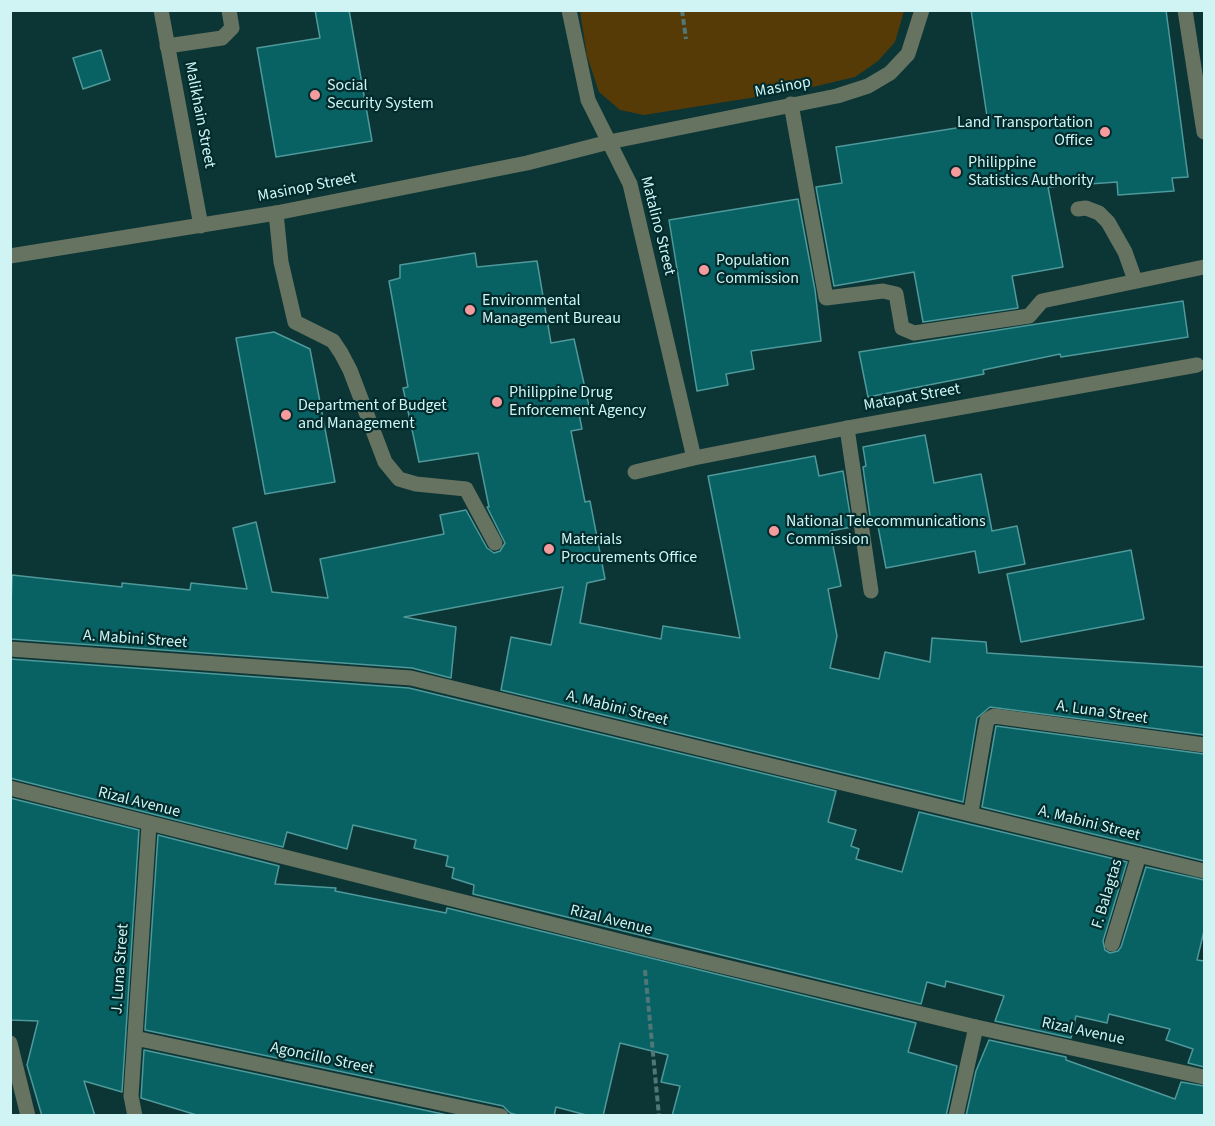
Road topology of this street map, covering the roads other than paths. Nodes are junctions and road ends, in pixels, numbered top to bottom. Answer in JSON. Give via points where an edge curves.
{"nodes":[{"id":1,"x":161,"y":10,"type":"edge"},
{"id":2,"x":229,"y":10,"type":"edge"},
{"id":3,"x":569,"y":10,"type":"edge"},
{"id":4,"x":922,"y":10,"type":"edge"},
{"id":5,"x":1185,"y":10,"type":"edge"},
{"id":6,"x":167,"y":46,"type":"junction"},
{"id":7,"x":791,"y":104,"type":"junction"},
{"id":8,"x":1204,"y":132,"type":"edge"},
{"id":9,"x":609,"y":142,"type":"junction"},
{"id":10,"x":1078,"y":209,"type":"dead end"},
{"id":11,"x":276,"y":213,"type":"junction"},
{"id":12,"x":201,"y":226,"type":"junction"},
{"id":13,"x":10,"y":256,"type":"edge"},
{"id":14,"x":1204,"y":267,"type":"edge"},
{"id":15,"x":1135,"y":280,"type":"junction"},
{"id":16,"x":1197,"y":365,"type":"dead end"},
{"id":17,"x":847,"y":428,"type":"junction"},
{"id":18,"x":694,"y":458,"type":"junction"},
{"id":19,"x":635,"y":472,"type":"dead end"},
{"id":20,"x":495,"y":543,"type":"dead end"},
{"id":21,"x":871,"y":591,"type":"dead end"},
{"id":22,"x":10,"y":649,"type":"edge"},
{"id":23,"x":1204,"y":745,"type":"edge"},
{"id":24,"x":10,"y":788,"type":"edge"},
{"id":25,"x":971,"y":812,"type":"junction"},
{"id":26,"x":149,"y":825,"type":"junction"},
{"id":27,"x":1139,"y":855,"type":"junction"},
{"id":28,"x":1204,"y":871,"type":"edge"},
{"id":29,"x":1112,"y":944,"type":"dead end"},
{"id":30,"x":976,"y":1027,"type":"junction"},
{"id":31,"x":135,"y":1038,"type":"junction"},
{"id":32,"x":10,"y":1043,"type":"edge"},
{"id":33,"x":1204,"y":1077,"type":"edge"},
{"id":34,"x":475,"y":1112,"type":"edge"},
{"id":35,"x":28,"y":1116,"type":"edge"},
{"id":36,"x":135,"y":1116,"type":"edge"},
{"id":37,"x":501,"y":1116,"type":"edge"},
{"id":38,"x":956,"y":1116,"type":"edge"}],
"edges":[{"from":1,"to":6,"type":"street","name":"Malikhain Street"},
{"from":2,"to":6,"type":"street","via":[[232,28],[228,35]]},
{"from":3,"to":9,"type":"street","name":"Matalino Street","via":[[588,100]]},
{"from":4,"to":7,"type":"street","name":"Masinop","via":[[908,54],[890,73],[868,86],[837,96]]},
{"from":5,"to":8,"type":"street"},
{"from":6,"to":12,"type":"street","name":"Malikhain Street"},
{"from":7,"to":9,"type":"street","name":"Masinop"},
{"from":7,"to":15,"type":"street","via":[[826,298],[883,291],[896,294],[902,328],[914,333],[1029,316],[1042,301]]},
{"from":9,"to":11,"type":"street","name":"Masinop Street","via":[[527,163]]},
{"from":9,"to":18,"type":"street","name":"Matalino Street","via":[[630,184]]},
{"from":10,"to":15,"type":"street","via":[[1099,213],[1108,222]]},
{"from":11,"to":12,"type":"street","name":"Masinop Street"},
{"from":11,"to":20,"type":"street","via":[[281,262],[295,322],[333,341],[350,370],[385,462],[399,479],[466,489]]},
{"from":12,"to":13,"type":"street","name":"Masinop Street"},
{"from":14,"to":15,"type":"street"},
{"from":16,"to":17,"type":"street","name":"Matapat Street"},
{"from":17,"to":18,"type":"street","name":"Matapat Street"},
{"from":17,"to":21,"type":"street"},
{"from":18,"to":19,"type":"street","name":"Matapat Street"},
{"from":22,"to":25,"type":"street","name":"A. Mabini Street","via":[[411,678]]},
{"from":23,"to":25,"type":"street","name":"A. Luna Street","via":[[994,716],[987,720]]},
{"from":24,"to":26,"type":"street","name":"Rizal Avenue"},
{"from":25,"to":27,"type":"street","name":"A. Mabini Street"},
{"from":26,"to":30,"type":"street","name":"Rizal Avenue"},
{"from":26,"to":31,"type":"street","name":"J. Luna Street"},
{"from":27,"to":28,"type":"street","name":"A. Mabini Street"},
{"from":27,"to":29,"type":"street","name":"F. Balagtas"},
{"from":30,"to":33,"type":"street","name":"Rizal Avenue"},
{"from":30,"to":38,"type":"street"},
{"from":31,"to":34,"type":"street","name":"Agoncillo Street"},
{"from":31,"to":36,"type":"street","name":"J. Luna Street","via":[[131,1096]]},
{"from":32,"to":35,"type":"street"},
{"from":34,"to":37,"type":"street","name":"Agoncillo Street"}]}
